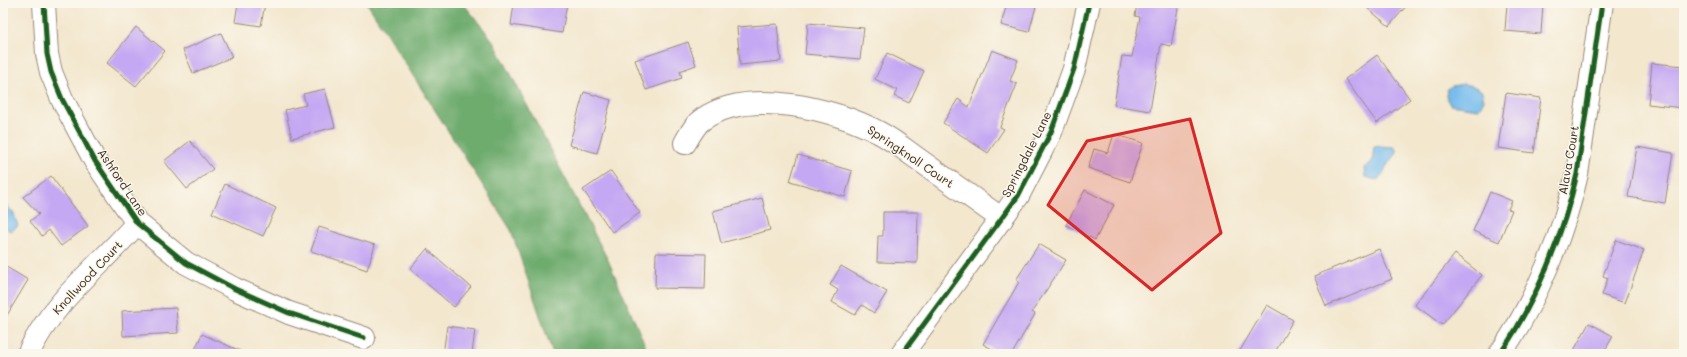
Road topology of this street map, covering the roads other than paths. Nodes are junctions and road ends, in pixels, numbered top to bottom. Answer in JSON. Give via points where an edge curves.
{"nodes":[{"id":1,"x":44,"y":3,"type":"edge"},
{"id":2,"x":1089,"y":3,"type":"edge"},
{"id":3,"x":1602,"y":3,"type":"edge"},
{"id":4,"x":685,"y":143,"type":"dead end"},
{"id":5,"x":1002,"y":219,"type":"junction"},
{"id":6,"x":137,"y":223,"type":"junction"},
{"id":7,"x":364,"y":338,"type":"dead end"},
{"id":8,"x":28,"y":354,"type":"edge"},
{"id":9,"x":902,"y":354,"type":"edge"},
{"id":10,"x":1500,"y":354,"type":"edge"}],
"edges":[{"from":1,"to":6,"type":"street","name":"Ashford Lane","via":[[47,54],[62,99],[95,160]]},
{"from":2,"to":5,"type":"street","name":"Springdale Lane","via":[[1074,69],[1051,132],[1018,196]]},
{"from":3,"to":10,"type":"street","name":"Alava Court","via":[[1571,200],[1546,270]]},
{"from":4,"to":5,"type":"street","name":"Springknoll Court","via":[[702,120],[731,107],[749,104],[788,105],[828,112],[879,132]]},
{"from":5,"to":9,"type":"street","name":"Springdale Lane"},
{"from":6,"to":7,"type":"street","name":"Ashford Lane","via":[[186,263],[235,289],[289,313]]},
{"from":6,"to":8,"type":"street","name":"Knollwood Court","via":[[60,302]]}]}
